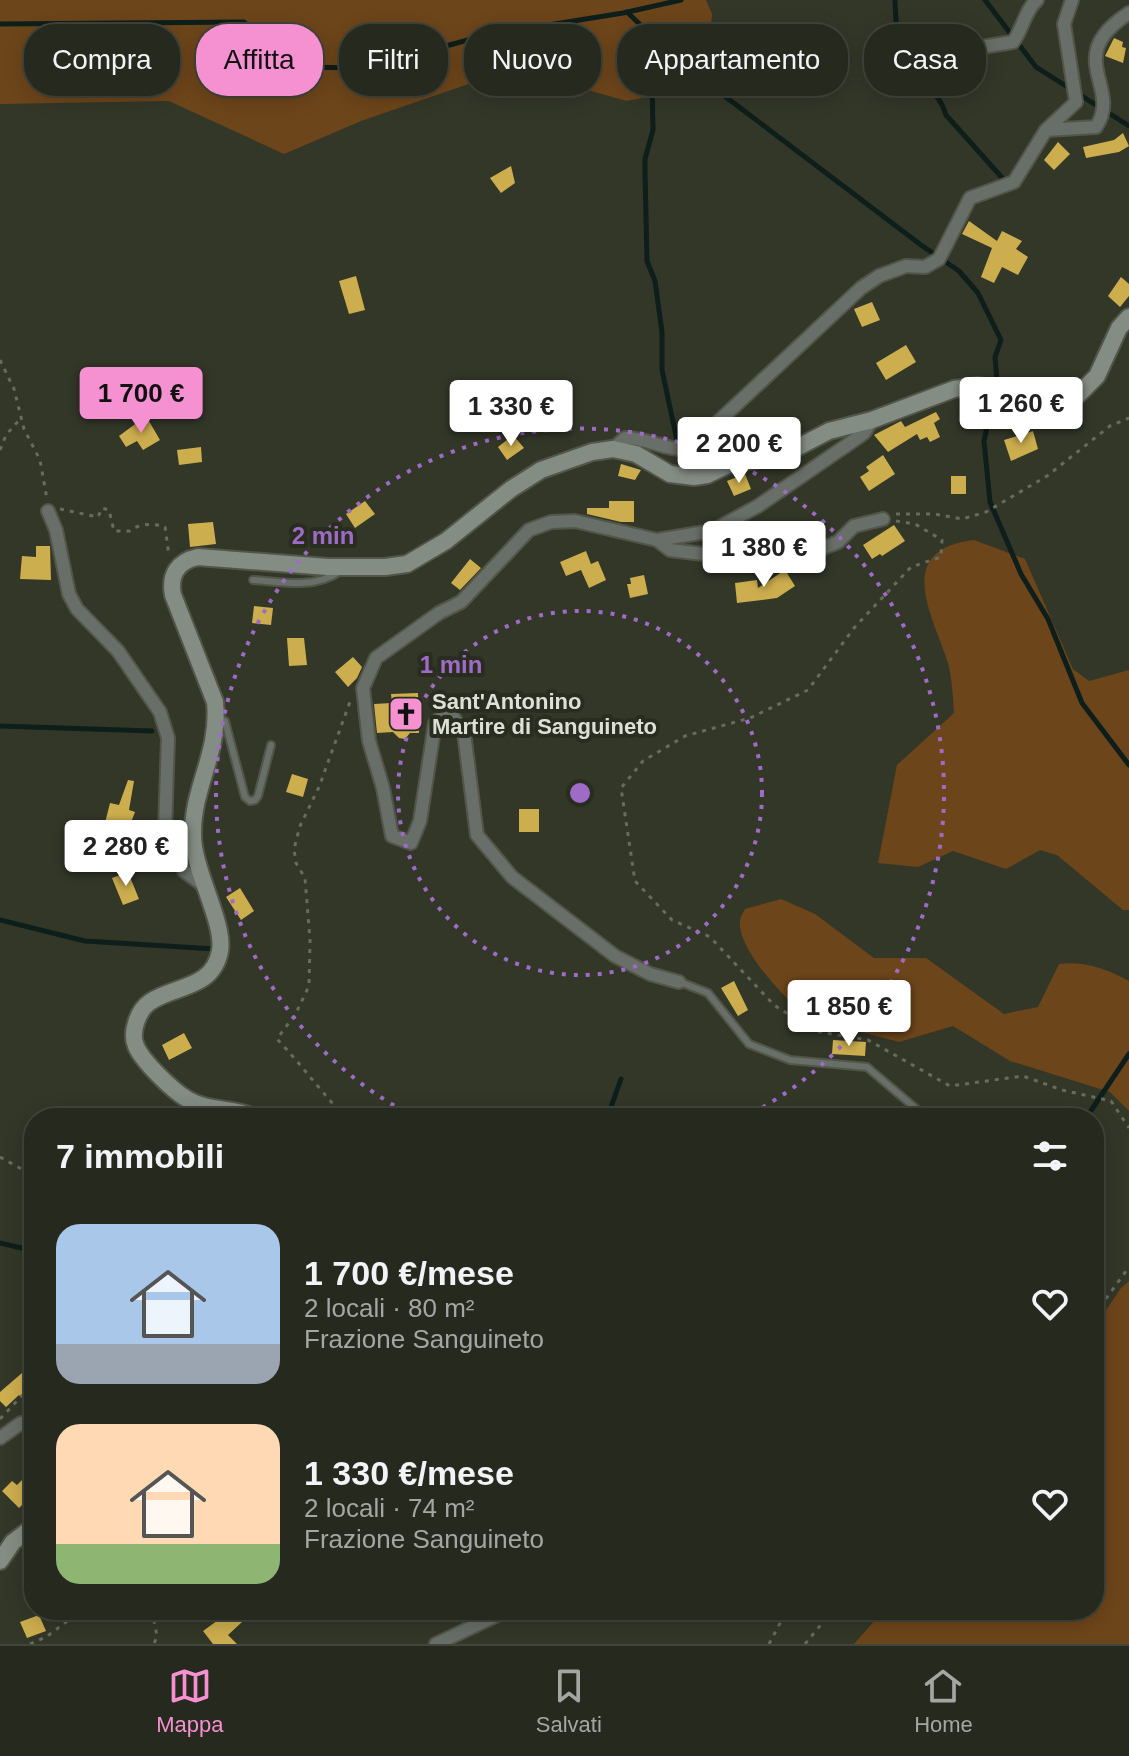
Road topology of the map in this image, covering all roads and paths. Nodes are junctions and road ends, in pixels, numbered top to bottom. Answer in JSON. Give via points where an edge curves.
{"nodes":[{"id":1,"x":1037,"y":0,"type":"edge"},
{"id":2,"x":1072,"y":0,"type":"edge"},
{"id":3,"x":1129,"y":13,"type":"edge"},
{"id":4,"x":986,"y":46,"type":"edge"},
{"id":5,"x":1046,"y":130,"type":"junction"},
{"id":6,"x":1129,"y":317,"type":"edge"},
{"id":7,"x":0,"y":360,"type":"edge"},
{"id":8,"x":21,"y":418,"type":"junction"},
{"id":9,"x":1129,"y":418,"type":"edge"},
{"id":10,"x":872,"y":420,"type":"junction"},
{"id":11,"x":613,"y":449,"type":"junction"},
{"id":12,"x":0,"y":450,"type":"edge"},
{"id":13,"x":52,"y":508,"type":"junction"},
{"id":14,"x":885,"y":517,"type":"junction"},
{"id":15,"x":657,"y":540,"type":"junction"},
{"id":16,"x":345,"y":567,"type":"junction"},
{"id":17,"x":172,"y":577,"type":"junction"},
{"id":18,"x":253,"y":580,"type":"dead end"},
{"id":19,"x":364,"y":694,"type":"junction"},
{"id":20,"x":217,"y":716,"type":"junction"},
{"id":21,"x":271,"y":745,"type":"dead end"},
{"id":22,"x":203,"y":885,"type":"junction"},
{"id":23,"x":679,"y":982,"type":"joint"},
{"id":24,"x":207,"y":1108,"type":"edge"},
{"id":25,"x":337,"y":1108,"type":"edge"},
{"id":26,"x":915,"y":1108,"type":"edge"},
{"id":27,"x":1129,"y":1128,"type":"edge"},
{"id":28,"x":0,"y":1157,"type":"edge"},
{"id":29,"x":24,"y":1170,"type":"edge"},
{"id":30,"x":1129,"y":1267,"type":"edge"},
{"id":31,"x":1104,"y":1300,"type":"edge"},
{"id":32,"x":24,"y":1394,"type":"edge"},
{"id":33,"x":0,"y":1419,"type":"edge"},
{"id":34,"x":21,"y":1423,"type":"dead end"},
{"id":35,"x":0,"y":1438,"type":"edge"},
{"id":36,"x":24,"y":1534,"type":"edge"},
{"id":37,"x":0,"y":1561,"type":"edge"},
{"id":38,"x":69,"y":1620,"type":"edge"},
{"id":39,"x":154,"y":1620,"type":"edge"},
{"id":40,"x":487,"y":1620,"type":"edge"},
{"id":41,"x":782,"y":1620,"type":"edge"},
{"id":42,"x":824,"y":1620,"type":"edge"},
{"id":43,"x":30,"y":1644,"type":"edge"},
{"id":44,"x":154,"y":1644,"type":"edge"},
{"id":45,"x":436,"y":1644,"type":"edge"},
{"id":46,"x":769,"y":1644,"type":"edge"},
{"id":47,"x":807,"y":1644,"type":"edge"}],
"edges":[{"from":1,"to":4,"type":"street","via":[[1013,42]]},
{"from":2,"to":5,"type":"street","via":[[1064,24],[1076,102]]},
{"from":3,"to":5,"type":"street","via":[[1098,42],[1094,65],[1102,117],[1096,127]]},
{"from":5,"to":11,"type":"street","via":[[1014,182],[970,198],[939,259],[879,276],[861,288],[689,449],[625,438]]},
{"from":6,"to":10,"type":"street","via":[[1097,376],[1078,395],[1027,402],[986,388],[954,389]]},
{"from":7,"to":8,"type":"path"},
{"from":8,"to":12,"type":"path"},
{"from":8,"to":13,"type":"path","via":[[40,460]]},
{"from":9,"to":14,"type":"path","via":[[986,512],[962,519],[935,514]]},
{"from":10,"to":11,"type":"street","via":[[829,431],[783,455],[694,477],[670,474],[636,454]]},
{"from":10,"to":15,"type":"street","via":[[864,433],[758,506],[712,531]]},
{"from":11,"to":16,"type":"street","via":[[541,470],[407,564]]},
{"from":13,"to":17,"type":"path","via":[[98,517],[102,508],[109,510],[114,531],[165,527]]},
{"from":13,"to":22,"type":"street","via":[[69,594],[160,712],[168,738],[165,830],[184,871]]},
{"from":14,"to":15,"type":"street","via":[[854,526],[838,542],[806,555],[703,554],[670,550]]},
{"from":14,"to":27,"type":"path","via":[[915,524],[942,540],[941,557],[911,567],[854,628],[808,690],[750,718],[685,736],[643,761],[621,788],[635,881],[672,920],[710,937],[774,1005],[814,1031],[868,1040],[950,1086],[1023,1076],[1111,1101]]},
{"from":15,"to":19,"type":"street","via":[[575,521],[529,530],[461,602],[376,658]]},
{"from":16,"to":17,"type":"street","via":[[198,557],[181,563]]},
{"from":16,"to":18,"type":"lane","via":[[311,583]]},
{"from":17,"to":20,"type":"street","via":[[173,595]]},
{"from":19,"to":23,"type":"street","via":[[369,741],[392,836],[411,843],[420,821],[435,723],[449,711],[464,733],[477,835],[512,877],[615,956]]},
{"from":19,"to":25,"type":"path","via":[[351,700],[294,849],[305,878],[309,986],[277,1039]]},
{"from":20,"to":21,"type":"lane","via":[[225,721],[250,801],[258,796]]},
{"from":20,"to":22,"type":"street","via":[[192,836]]},
{"from":22,"to":24,"type":"street","via":[[220,935],[220,952],[202,981],[147,1004],[134,1034],[146,1060],[186,1099]]},
{"from":23,"to":26,"type":"lane","via":[[708,993],[749,1044],[790,1060],[867,1067]]},
{"from":28,"to":29,"type":"path"},
{"from":30,"to":31,"type":"path"},
{"from":32,"to":33,"type":"path"},
{"from":34,"to":35,"type":"street"},
{"from":36,"to":37,"type":"street"},
{"from":38,"to":43,"type":"path"},
{"from":39,"to":44,"type":"path"},
{"from":40,"to":45,"type":"street"},
{"from":41,"to":46,"type":"path"},
{"from":42,"to":47,"type":"path"}]}
